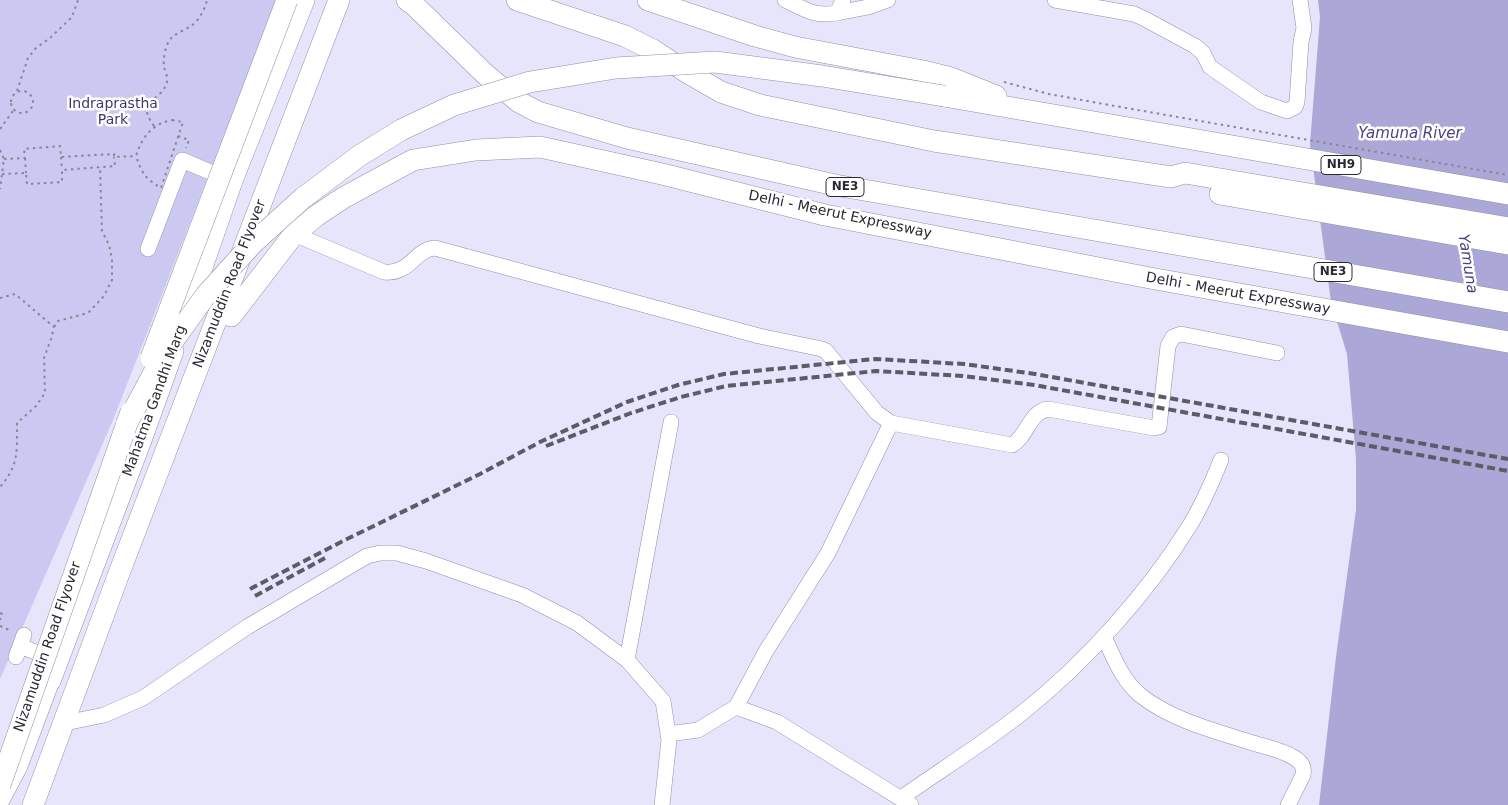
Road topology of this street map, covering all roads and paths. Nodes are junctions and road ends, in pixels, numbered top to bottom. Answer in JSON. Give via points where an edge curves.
{"nodes":[{"id":1,"x":78,"y":0,"type":"edge"},
{"id":2,"x":207,"y":0,"type":"edge"},
{"id":3,"x":287,"y":0,"type":"edge"},
{"id":4,"x":304,"y":0,"type":"edge"},
{"id":5,"x":339,"y":0,"type":"edge"},
{"id":6,"x":353,"y":0,"type":"edge"},
{"id":7,"x":407,"y":0,"type":"edge"},
{"id":8,"x":517,"y":0,"type":"edge"},
{"id":9,"x":563,"y":0,"type":"edge"},
{"id":10,"x":648,"y":0,"type":"edge"},
{"id":11,"x":785,"y":0,"type":"edge"},
{"id":12,"x":888,"y":0,"type":"edge"},
{"id":13,"x":1055,"y":0,"type":"edge"},
{"id":14,"x":1300,"y":0,"type":"edge"},
{"id":15,"x":840,"y":6,"type":"edge"},
{"id":16,"x":624,"y":36,"type":"junction"},
{"id":17,"x":17,"y":91,"type":"junction"},
{"id":18,"x":13,"y":110,"type":"junction"},
{"id":19,"x":1029,"y":111,"type":"junction"},
{"id":20,"x":154,"y":126,"type":"junction"},
{"id":21,"x":1238,"y":127,"type":"dead end"},
{"id":22,"x":0,"y":129,"type":"edge"},
{"id":23,"x":178,"y":136,"type":"junction"},
{"id":24,"x":0,"y":150,"type":"edge"},
{"id":25,"x":136,"y":156,"type":"junction"},
{"id":26,"x":60,"y":157,"type":"junction"},
{"id":27,"x":114,"y":157,"type":"junction"},
{"id":28,"x":25,"y":158,"type":"junction"},
{"id":29,"x":4,"y":159,"type":"junction"},
{"id":30,"x":182,"y":160,"type":"junction"},
{"id":31,"x":2,"y":167,"type":"edge"},
{"id":32,"x":100,"y":167,"type":"junction"},
{"id":33,"x":62,"y":170,"type":"junction"},
{"id":34,"x":26,"y":173,"type":"junction"},
{"id":35,"x":2,"y":174,"type":"junction"},
{"id":36,"x":1508,"y":175,"type":"edge"},
{"id":37,"x":1180,"y":179,"type":"junction"},
{"id":38,"x":232,"y":181,"type":"junction"},
{"id":39,"x":0,"y":189,"type":"edge"},
{"id":40,"x":1508,"y":194,"type":"edge"},
{"id":41,"x":1508,"y":228,"type":"edge"},
{"id":42,"x":294,"y":234,"type":"junction"},
{"id":43,"x":1508,"y":244,"type":"edge"},
{"id":44,"x":148,"y":249,"type":"dead end"},
{"id":45,"x":0,"y":298,"type":"edge"},
{"id":46,"x":1508,"y":302,"type":"edge"},
{"id":47,"x":231,"y":316,"type":"junction"},
{"id":48,"x":54,"y":327,"type":"junction"},
{"id":49,"x":1508,"y":342,"type":"edge"},
{"id":50,"x":1276,"y":353,"type":"dead end"},
{"id":51,"x":671,"y":422,"type":"dead end"},
{"id":52,"x":891,"y":423,"type":"junction"},
{"id":53,"x":126,"y":425,"type":"junction"},
{"id":54,"x":1221,"y":460,"type":"dead end"},
{"id":55,"x":0,"y":488,"type":"edge"},
{"id":56,"x":121,"y":568,"type":"junction"},
{"id":57,"x":0,"y":613,"type":"edge"},
{"id":58,"x":0,"y":620,"type":"edge"},
{"id":59,"x":1104,"y":637,"type":"junction"},
{"id":60,"x":20,"y":646,"type":"dead end"},
{"id":61,"x":628,"y":660,"type":"junction"},
{"id":62,"x":58,"y":661,"type":"junction"},
{"id":63,"x":50,"y":681,"type":"joint"},
{"id":64,"x":736,"y":706,"type":"junction"},
{"id":65,"x":65,"y":723,"type":"junction"},
{"id":66,"x":668,"y":734,"type":"junction"},
{"id":67,"x":0,"y":785,"type":"edge"},
{"id":68,"x":0,"y":800,"type":"edge"},
{"id":69,"x":906,"y":801,"type":"edge"},
{"id":70,"x":33,"y":805,"type":"edge"},
{"id":71,"x":662,"y":805,"type":"edge"},
{"id":72,"x":1288,"y":805,"type":"edge"}],
"edges":[{"from":1,"to":17,"type":"path","via":[[72,17],[28,58]]},
{"from":2,"to":20,"type":"path","via":[[192,26],[169,40],[164,54],[167,81],[147,109],[148,119]]},
{"from":3,"to":53,"type":"highway","bridge":true},
{"from":4,"to":38,"type":"highway","name":"Mahatma Gandhi Marg"},
{"from":5,"to":56,"type":"highway","name":"Nizamuddin Road Flyover","bridge":true},
{"from":6,"to":47,"type":"highway"},
{"from":7,"to":46,"type":"highway","name":"Delhi - Meerut Expressway","number":"NE3","via":[[485,74],[520,102],[538,112],[627,138],[826,183]]},
{"from":8,"to":16,"type":"highway"},
{"from":9,"to":16,"type":"highway"},
{"from":10,"to":19,"type":"highway","via":[[795,47],[951,78]]},
{"from":11,"to":15,"type":"street","via":[[812,13],[827,14]]},
{"from":12,"to":15,"type":"street","via":[[868,8]]},
{"from":13,"to":14,"type":"street","via":[[1134,14],[1195,46],[1210,67],[1261,102],[1287,111],[1297,102],[1304,28]]},
{"from":16,"to":37,"type":"highway","via":[[721,92],[760,105],[934,141]]},
{"from":17,"to":18,"type":"path","via":[[10,102]]},
{"from":17,"to":18,"type":"path","via":[[29,92],[34,104],[25,113]]},
{"from":18,"to":22,"type":"path"},
{"from":19,"to":40,"type":"highway","number":"NH9"},
{"from":19,"to":53,"type":"highway","bridge":true,"via":[[822,76],[715,62],[616,68],[530,82],[454,105],[401,130],[359,156],[303,198],[253,243],[206,295],[165,352]]},
{"from":20,"to":23,"type":"path","via":[[172,120],[183,122]]},
{"from":20,"to":25,"type":"path","via":[[146,134]]},
{"from":21,"to":36,"type":"path"},
{"from":23,"to":25,"type":"path","via":[[161,188],[147,180]]},
{"from":23,"to":30,"type":"path","via":[[189,140]]},
{"from":24,"to":29,"type":"path"},
{"from":25,"to":27,"type":"path"},
{"from":26,"to":27,"type":"path","via":[[114,154]]},
{"from":26,"to":28,"type":"path","via":[[60,146],[24,149]]},
{"from":26,"to":33,"type":"path"},
{"from":27,"to":32,"type":"path","via":[[115,166]]},
{"from":28,"to":29,"type":"path"},
{"from":28,"to":34,"type":"path"},
{"from":29,"to":31,"type":"path"},
{"from":30,"to":38,"type":"street"},
{"from":30,"to":44,"type":"street"},
{"from":31,"to":35,"type":"path"},
{"from":32,"to":33,"type":"path"},
{"from":32,"to":48,"type":"path","via":[[102,231],[112,259],[112,280],[104,296],[88,313],[58,321]]},
{"from":33,"to":34,"type":"path","via":[[62,182],[27,184]]},
{"from":34,"to":35,"type":"path"},
{"from":35,"to":39,"type":"path"},
{"from":37,"to":41,"type":"highway"},
{"from":37,"to":43,"type":"highway"},
{"from":38,"to":62,"type":"highway","name":"Mahatma Gandhi Marg","via":[[144,432]]},
{"from":42,"to":47,"type":"highway","name":"Delhi - Meerut Expressway"},
{"from":42,"to":49,"type":"highway","name":"Delhi - Meerut Expressway","via":[[343,198],[413,160],[476,150],[540,147],[825,215],[1150,278]]},
{"from":42,"to":52,"type":"street","via":[[384,272],[400,271],[428,249],[434,248],[759,336],[822,349],[877,413]]},
{"from":45,"to":48,"type":"path","via":[[15,294]]},
{"from":47,"to":56,"type":"highway","via":[[179,452]]},
{"from":48,"to":55,"type":"path","via":[[44,358],[45,394],[17,423],[18,449],[13,468]]},
{"from":50,"to":52,"type":"street","via":[[1181,334],[1173,337],[1168,346],[1160,425],[1157,428],[1048,409],[1037,413],[1012,445]]},
{"from":51,"to":61,"type":"street"},
{"from":52,"to":64,"type":"street","via":[[832,547],[766,651]]},
{"from":53,"to":67,"type":"highway","name":"Nizamuddin Road Flyover","bridge":true},
{"from":54,"to":59,"type":"street","via":[[1202,503],[1159,571]]},
{"from":56,"to":65,"type":"highway"},
{"from":57,"to":58,"type":"path"},
{"from":59,"to":69,"type":"street","via":[[1021,714]]},
{"from":59,"to":72,"type":"street","via":[[1123,677],[1152,704],[1207,728],[1285,753],[1301,764],[1303,775]]},
{"from":60,"to":62,"type":"street"},
{"from":61,"to":65,"type":"street","via":[[577,623],[522,596],[426,561],[397,553],[380,553],[367,556],[247,627],[143,698],[104,715]]},
{"from":61,"to":66,"type":"street","via":[[663,701]]},
{"from":62,"to":63,"type":"highway","name":"Mahatma Gandhi Marg"},
{"from":63,"to":68,"type":"main road","name":"Mahatma Gandhi Marg","via":[[18,766]]},
{"from":64,"to":66,"type":"street","via":[[698,730]]},
{"from":64,"to":69,"type":"street","via":[[777,722]]},
{"from":65,"to":70,"type":"highway"},
{"from":66,"to":71,"type":"street"}]}
